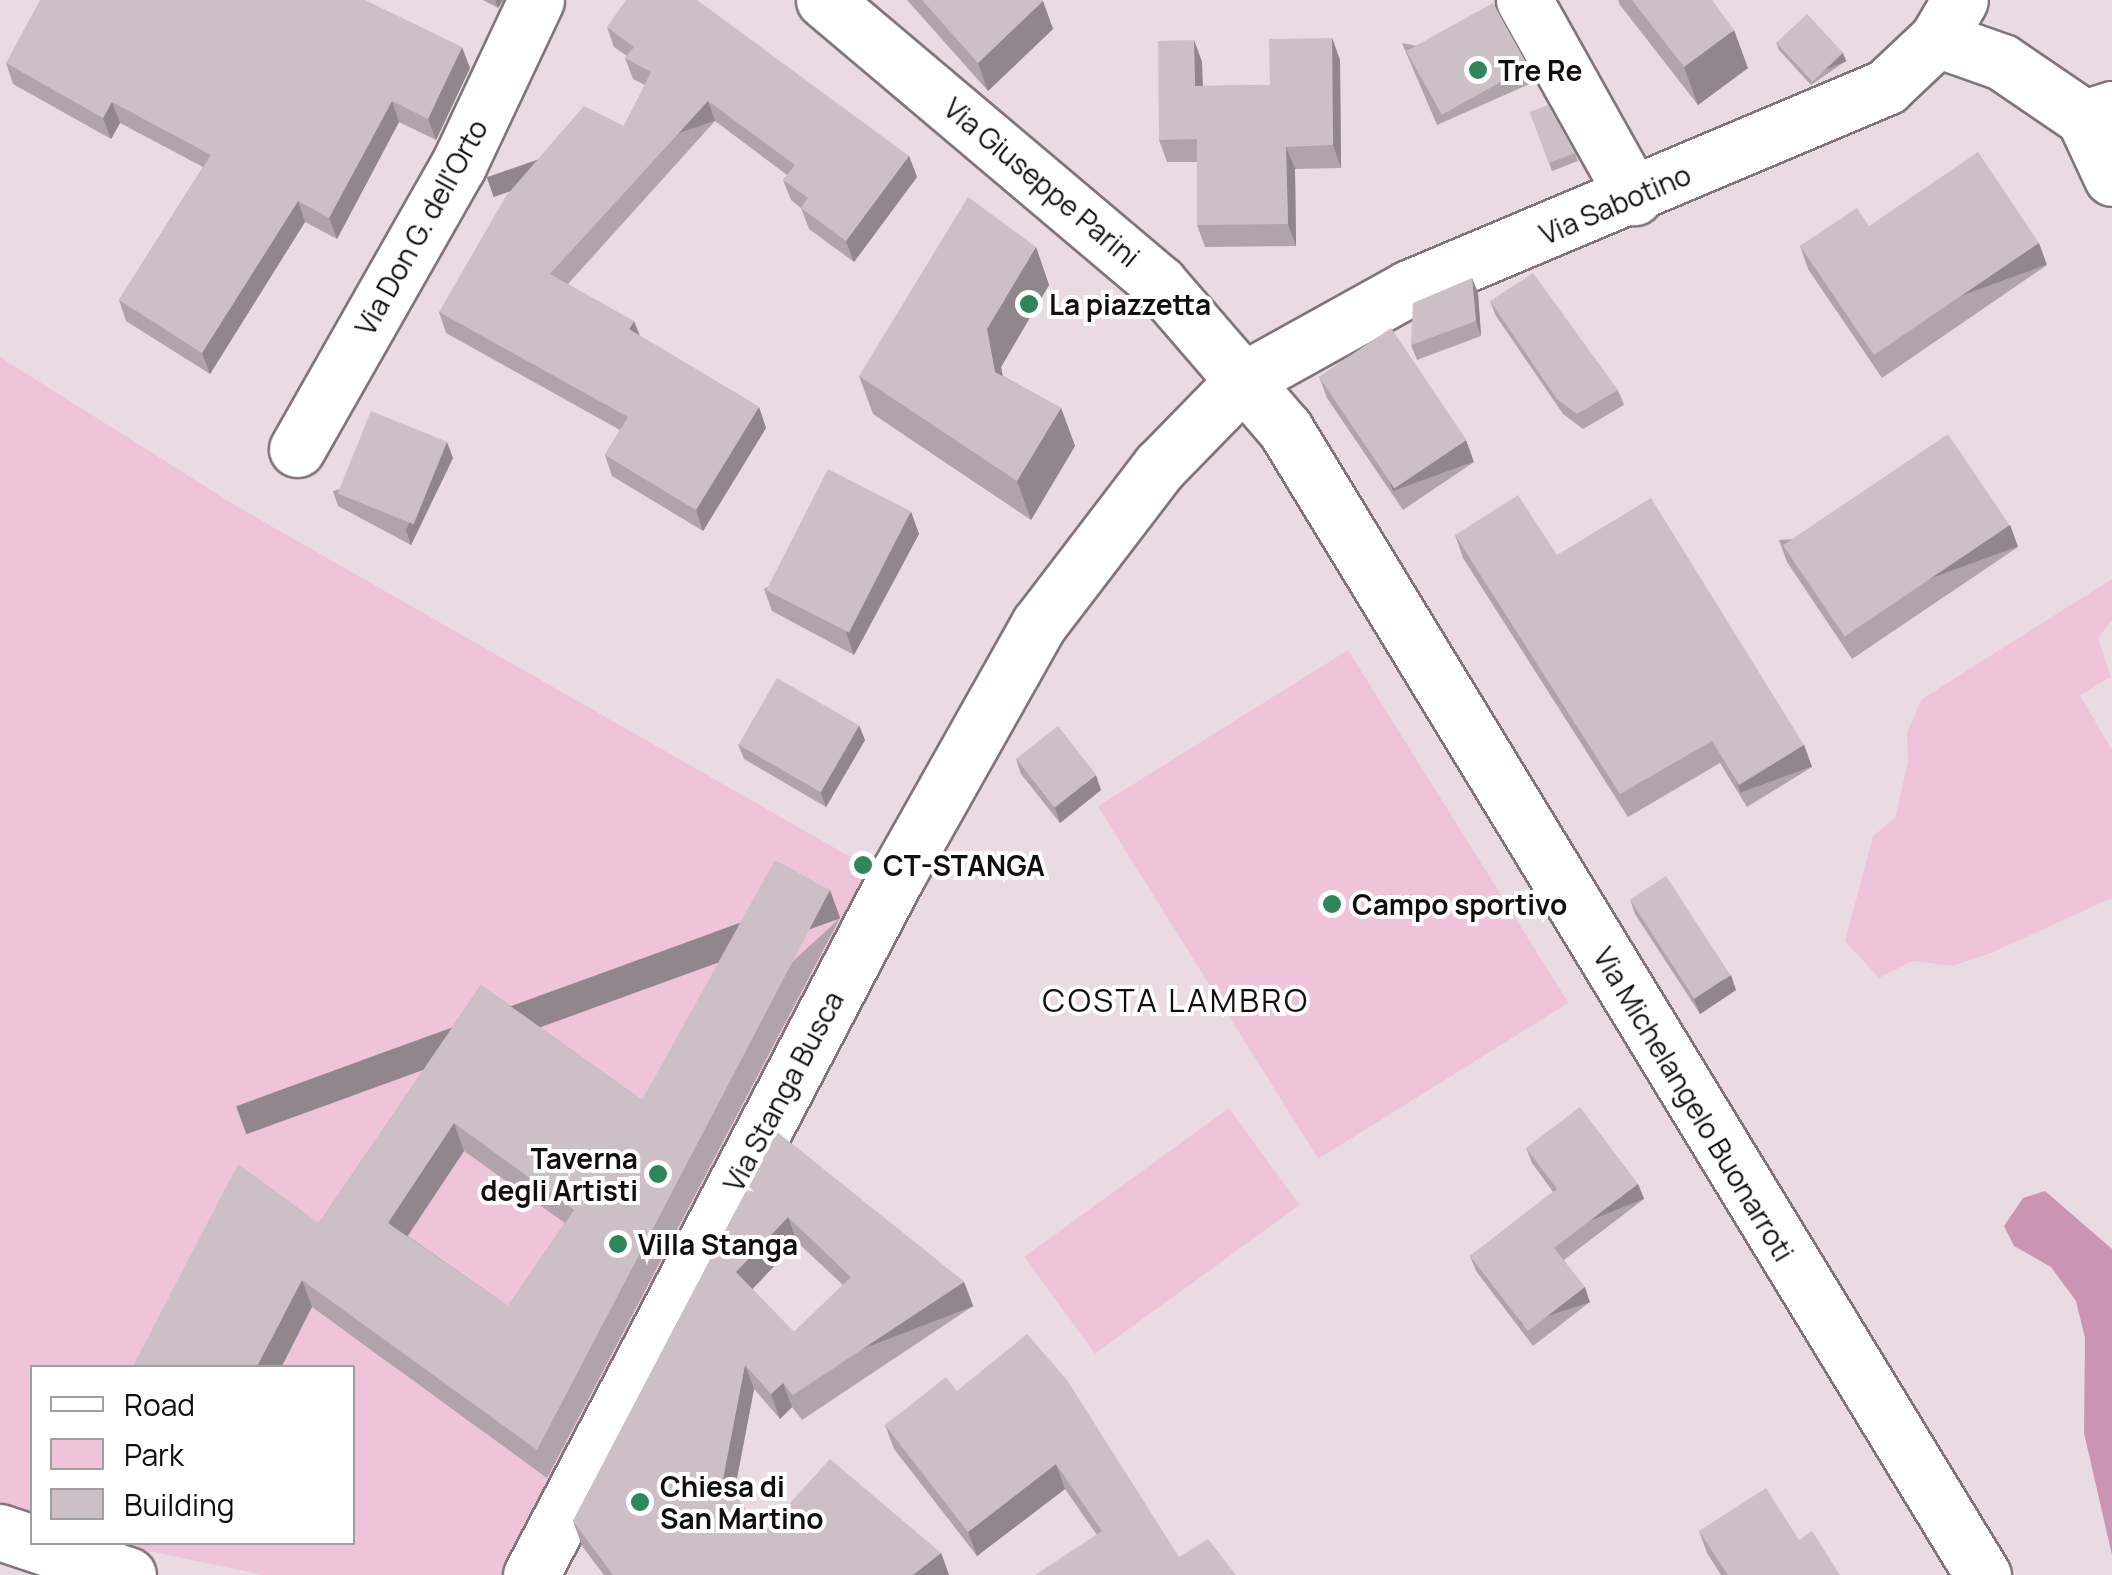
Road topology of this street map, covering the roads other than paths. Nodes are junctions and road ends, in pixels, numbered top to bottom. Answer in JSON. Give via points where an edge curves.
{"nodes":[{"id":1,"x":536,"y":0,"type":"edge"},
{"id":2,"x":824,"y":0,"type":"edge"},
{"id":3,"x":1524,"y":0,"type":"edge"},
{"id":4,"x":863,"y":17,"type":"edge"},
{"id":5,"x":1948,"y":19,"type":"edge"},
{"id":6,"x":2098,"y":113,"type":"edge"},
{"id":7,"x":2112,"y":178,"type":"edge"},
{"id":8,"x":1634,"y":198,"type":"junction"},
{"id":9,"x":1246,"y":379,"type":"junction"},
{"id":10,"x":297,"y":449,"type":"dead end"},
{"id":11,"x":898,"y":874,"type":"joint"},
{"id":12,"x":0,"y":1532,"type":"edge"},
{"id":13,"x":30,"y":1542,"type":"edge"},
{"id":14,"x":39,"y":1545,"type":"edge"},
{"id":15,"x":128,"y":1575,"type":"edge"},
{"id":16,"x":532,"y":1575,"type":"edge"},
{"id":17,"x":1983,"y":1575,"type":"edge"}],
"edges":[{"from":1,"to":10,"type":"street","name":"Via Don G. dell'Orto","via":[[458,166]]},
{"from":2,"to":4,"type":"street","name":"Via Giuseppe Parini"},
{"from":3,"to":8,"type":"street"},
{"from":4,"to":9,"type":"street","name":"Via Giuseppe Parini","via":[[1160,283]]},
{"from":5,"to":6,"type":"street","via":[[2002,62]]},
{"from":5,"to":8,"type":"street","name":"Via Sabotino","via":[[1886,87]]},
{"from":6,"to":7,"type":"street"},
{"from":8,"to":9,"type":"street","name":"Via Sabotino","via":[[1409,288]]},
{"from":9,"to":11,"type":"street","name":"Via Sabotino","via":[[1160,466],[1038,624]]},
{"from":9,"to":17,"type":"street","name":"Via Michelangelo Buonarroti","via":[[1285,429]]},
{"from":11,"to":16,"type":"street","name":"Via Stanga Busca"},
{"from":12,"to":13,"type":"street"},
{"from":14,"to":15,"type":"street"}]}
